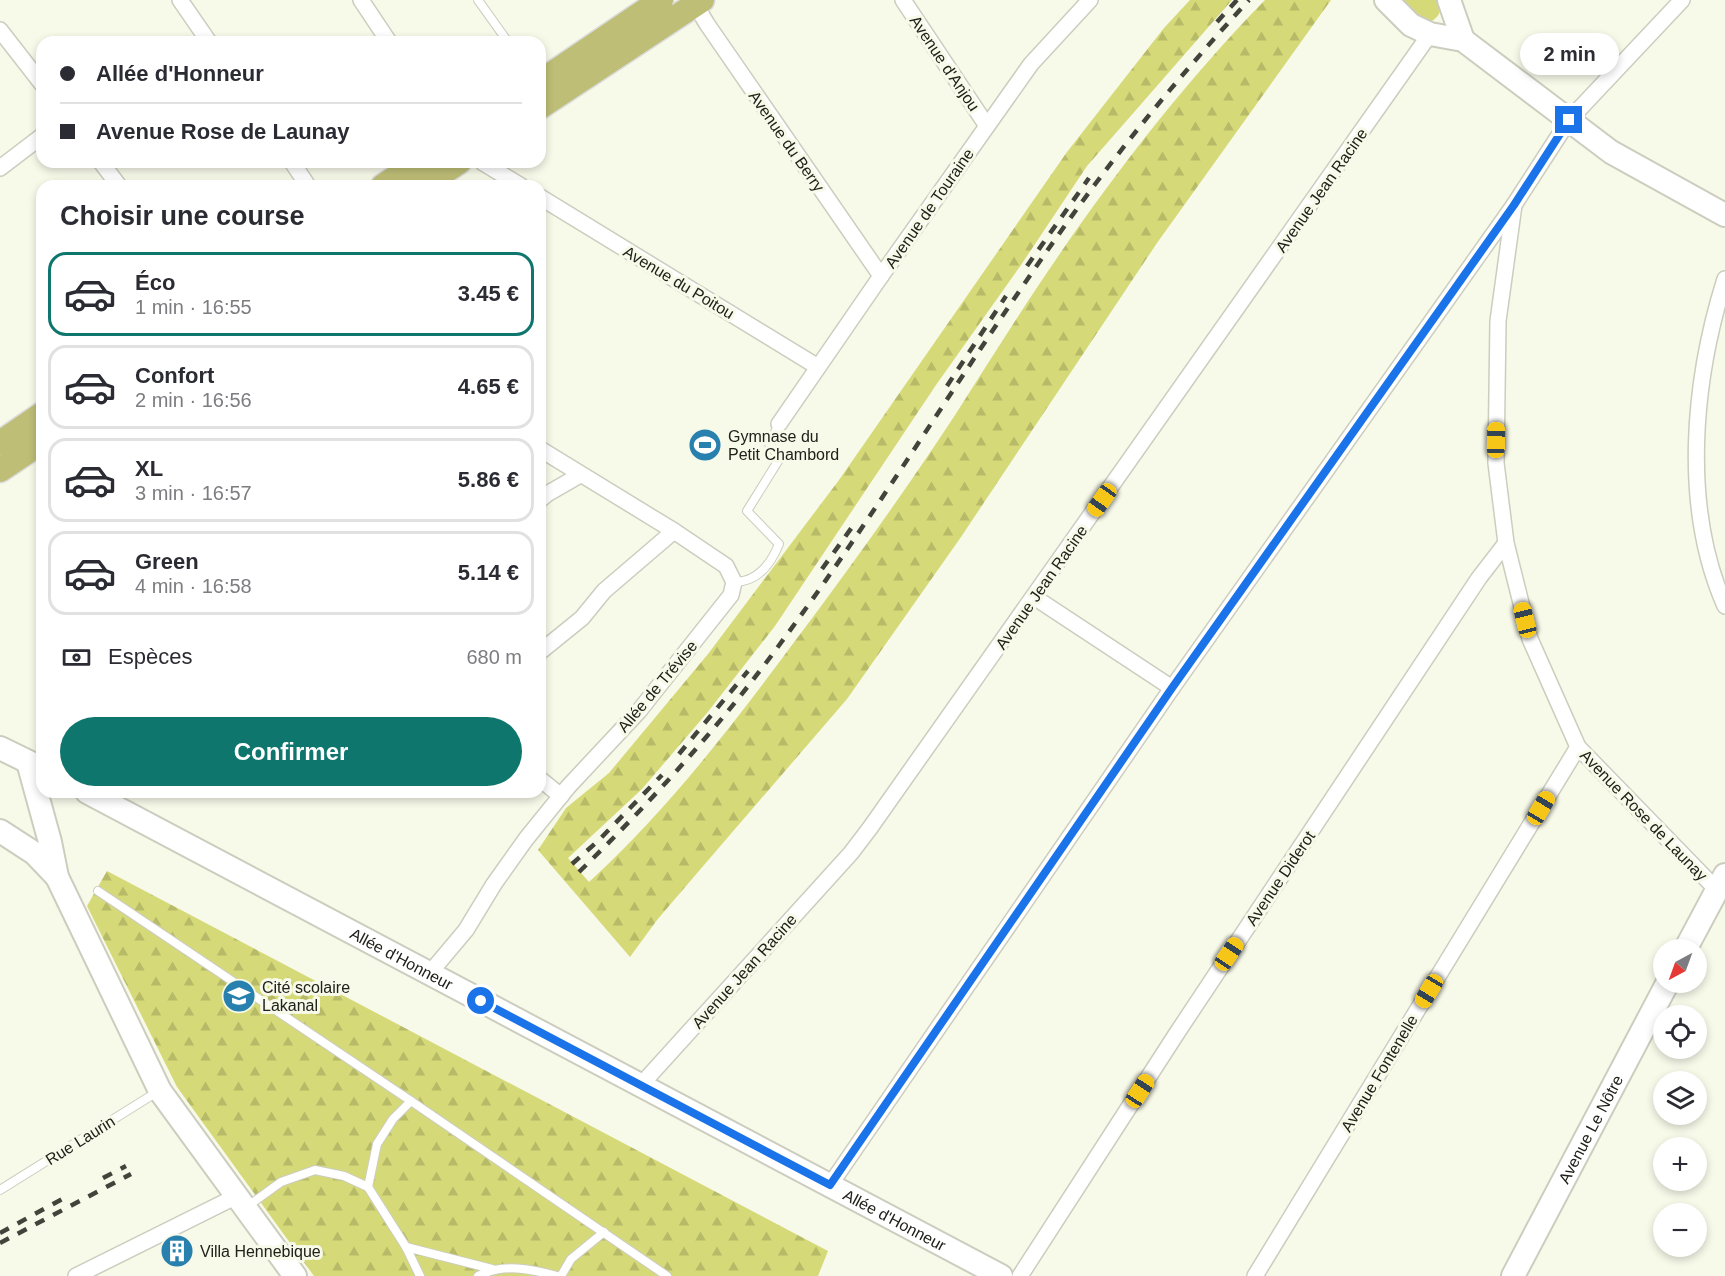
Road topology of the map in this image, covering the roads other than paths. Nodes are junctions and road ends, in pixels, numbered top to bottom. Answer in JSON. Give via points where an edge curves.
{"nodes":[{"id":1,"x":180,"y":0,"type":"edge"},
{"id":2,"x":361,"y":0,"type":"edge"},
{"id":3,"x":478,"y":0,"type":"edge"},
{"id":4,"x":661,"y":0,"type":"edge"},
{"id":5,"x":903,"y":0,"type":"edge"},
{"id":6,"x":1089,"y":0,"type":"edge"},
{"id":7,"x":1386,"y":0,"type":"edge"},
{"id":8,"x":1682,"y":0,"type":"edge"},
{"id":9,"x":698,"y":2,"type":"edge"},
{"id":10,"x":1451,"y":2,"type":"edge"},
{"id":11,"x":0,"y":30,"type":"edge"},
{"id":12,"x":1430,"y":34,"type":"junction"},
{"id":13,"x":205,"y":36,"type":"edge"},
{"id":14,"x":385,"y":36,"type":"edge"},
{"id":15,"x":504,"y":36,"type":"edge"},
{"id":16,"x":1463,"y":40,"type":"junction"},
{"id":17,"x":36,"y":76,"type":"edge"},
{"id":18,"x":546,"y":78,"type":"edge"},
{"id":19,"x":546,"y":103,"type":"edge"},
{"id":20,"x":1569,"y":120,"type":"junction"},
{"id":21,"x":987,"y":126,"type":"junction"},
{"id":22,"x":36,"y":141,"type":"edge"},
{"id":23,"x":0,"y":168,"type":"edge"},
{"id":24,"x":410,"y":168,"type":"edge"},
{"id":25,"x":450,"y":168,"type":"edge"},
{"id":26,"x":492,"y":168,"type":"edge"},
{"id":27,"x":392,"y":180,"type":"edge"},
{"id":28,"x":432,"y":180,"type":"edge"},
{"id":29,"x":511,"y":180,"type":"edge"},
{"id":30,"x":546,"y":201,"type":"edge"},
{"id":31,"x":1514,"y":205,"type":"junction"},
{"id":32,"x":1725,"y":215,"type":"edge"},
{"id":33,"x":881,"y":276,"type":"junction"},
{"id":34,"x":1725,"y":279,"type":"edge"},
{"id":35,"x":818,"y":367,"type":"junction"},
{"id":36,"x":36,"y":418,"type":"edge"},
{"id":37,"x":779,"y":424,"type":"joint"},
{"id":38,"x":0,"y":443,"type":"edge"},
{"id":39,"x":36,"y":446,"type":"edge"},
{"id":40,"x":546,"y":453,"type":"edge"},
{"id":41,"x":0,"y":470,"type":"edge"},
{"id":42,"x":580,"y":475,"type":"junction"},
{"id":43,"x":546,"y":495,"type":"edge"},
{"id":44,"x":674,"y":531,"type":"junction"},
{"id":45,"x":1506,"y":543,"type":"junction"},
{"id":46,"x":732,"y":588,"type":"junction"},
{"id":47,"x":1034,"y":597,"type":"junction"},
{"id":48,"x":1725,"y":606,"type":"edge"},
{"id":49,"x":546,"y":647,"type":"edge"},
{"id":50,"x":1172,"y":688,"type":"junction"},
{"id":51,"x":1578,"y":747,"type":"junction"},
{"id":52,"x":0,"y":748,"type":"edge"},
{"id":53,"x":35,"y":765,"type":"edge"},
{"id":54,"x":546,"y":784,"type":"edge"},
{"id":55,"x":561,"y":796,"type":"junction"},
{"id":56,"x":41,"y":798,"type":"edge"},
{"id":57,"x":98,"y":798,"type":"edge"},
{"id":58,"x":0,"y":831,"type":"edge"},
{"id":59,"x":57,"y":877,"type":"junction"},
{"id":60,"x":1721,"y":883,"type":"edge"},
{"id":61,"x":99,"y":891,"type":"dead end"},
{"id":62,"x":1691,"y":939,"type":"edge"},
{"id":63,"x":429,"y":974,"type":"junction"},
{"id":64,"x":1662,"y":993,"type":"edge"},
{"id":65,"x":640,"y":1086,"type":"junction"},
{"id":66,"x":160,"y":1091,"type":"junction"},
{"id":67,"x":411,"y":1101,"type":"junction"},
{"id":68,"x":830,"y":1185,"type":"junction"},
{"id":69,"x":368,"y":1187,"type":"junction"},
{"id":70,"x":0,"y":1190,"type":"edge"},
{"id":71,"x":241,"y":1202,"type":"junction"},
{"id":72,"x":604,"y":1232,"type":"junction"},
{"id":73,"x":406,"y":1246,"type":"junction"},
{"id":74,"x":492,"y":1269,"type":"junction"},
{"id":75,"x":76,"y":1276,"type":"edge"},
{"id":76,"x":295,"y":1276,"type":"edge"},
{"id":77,"x":420,"y":1276,"type":"edge"},
{"id":78,"x":478,"y":1276,"type":"edge"},
{"id":79,"x":559,"y":1276,"type":"edge"},
{"id":80,"x":668,"y":1276,"type":"edge"},
{"id":81,"x":1001,"y":1276,"type":"edge"},
{"id":82,"x":1020,"y":1276,"type":"edge"},
{"id":83,"x":1255,"y":1276,"type":"edge"},
{"id":84,"x":1513,"y":1276,"type":"edge"}],
"edges":[{"from":1,"to":13,"type":"street"},
{"from":2,"to":14,"type":"street"},
{"from":3,"to":15,"type":"lane"},
{"from":4,"to":18,"type":"main road"},
{"from":5,"to":21,"type":"street","name":"Avenue d'Anjou"},
{"from":6,"to":21,"type":"street","name":"Avenue de Touraine","via":[[1031,64]]},
{"from":7,"to":12,"type":"main road","via":[[1411,25]]},
{"from":8,"to":20,"type":"street","name":"Avenue Rose de Launay"},
{"from":9,"to":19,"type":"main road"},
{"from":9,"to":33,"type":"street","name":"Avenue du Berry","via":[[707,24]]},
{"from":10,"to":12,"type":"main road"},
{"from":10,"to":16,"type":"main road"},
{"from":11,"to":17,"type":"street"},
{"from":12,"to":16,"type":"main road"},
{"from":12,"to":47,"type":"street","name":"Avenue Jean Racine"},
{"from":16,"to":20,"type":"main road"},
{"from":20,"to":31,"type":"street","name":"Avenue Rose de Launay"},
{"from":20,"to":32,"type":"main road","via":[[1611,152]]},
{"from":21,"to":33,"type":"street","name":"Avenue de Touraine"},
{"from":22,"to":23,"type":"street"},
{"from":24,"to":27,"type":"main road"},
{"from":25,"to":28,"type":"main road"},
{"from":26,"to":29,"type":"street"},
{"from":30,"to":35,"type":"street","name":"Avenue du Poitou"},
{"from":31,"to":45,"type":"street","name":"Avenue Rose de Launay","via":[[1498,321],[1496,463]]},
{"from":31,"to":50,"type":"street"},
{"from":33,"to":35,"type":"street","name":"Avenue de Touraine"},
{"from":34,"to":48,"type":"street","via":[[1698,408],[1696,467],[1701,526]]},
{"from":35,"to":37,"type":"street","name":"Avenue de Touraine"},
{"from":36,"to":38,"type":"main road"},
{"from":37,"to":46,"type":"lane","via":[[769,444],[780,459],[747,511],[779,544],[761,574]]},
{"from":39,"to":41,"type":"main road"},
{"from":40,"to":42,"type":"street"},
{"from":42,"to":43,"type":"street"},
{"from":42,"to":44,"type":"street"},
{"from":44,"to":46,"type":"street","via":[[726,566]]},
{"from":44,"to":49,"type":"street"},
{"from":45,"to":51,"type":"street","name":"Avenue Rose de Launay","via":[[1530,639]]},
{"from":45,"to":82,"type":"street","name":"Avenue Diderot","via":[[1479,578]]},
{"from":46,"to":55,"type":"street","name":"Allée de Trévise","via":[[639,711]]},
{"from":47,"to":50,"type":"street"},
{"from":47,"to":65,"type":"street","name":"Avenue Jean Racine","via":[[851,853]]},
{"from":50,"to":68,"type":"street"},
{"from":51,"to":60,"type":"street","name":"Avenue Rose de Launay"},
{"from":51,"to":83,"type":"street","name":"Avenue Fontenelle"},
{"from":52,"to":53,"type":"main road"},
{"from":54,"to":55,"type":"street"},
{"from":55,"to":63,"type":"street","name":"Allée de Trévise","via":[[494,884],[466,930]]},
{"from":56,"to":59,"type":"main road"},
{"from":57,"to":63,"type":"main road","name":"Allée d'Honneur"},
{"from":58,"to":59,"type":"main road","via":[[34,853]]},
{"from":59,"to":66,"type":"main road"},
{"from":60,"to":62,"type":"main road"},
{"from":61,"to":67,"type":"lane"},
{"from":63,"to":65,"type":"main road","name":"Allée d'Honneur"},
{"from":64,"to":84,"type":"main road","name":"Avenue Le Nôtre"},
{"from":65,"to":68,"type":"main road","name":"Allée d'Honneur"},
{"from":66,"to":70,"type":"lane","name":"Rue Laurin"},
{"from":66,"to":71,"type":"main road"},
{"from":67,"to":69,"type":"lane","via":[[377,1144]]},
{"from":67,"to":72,"type":"lane"},
{"from":68,"to":81,"type":"main road","name":"Allée d'Honneur"},
{"from":69,"to":71,"type":"lane","via":[[344,1176],[315,1170]]},
{"from":69,"to":73,"type":"lane"},
{"from":71,"to":75,"type":"street"},
{"from":71,"to":76,"type":"main road"},
{"from":72,"to":79,"type":"lane","via":[[571,1259]]},
{"from":72,"to":80,"type":"lane"},
{"from":73,"to":74,"type":"lane"},
{"from":73,"to":77,"type":"lane"},
{"from":74,"to":78,"type":"lane"},
{"from":74,"to":79,"type":"lane","via":[[533,1269]]}]}
